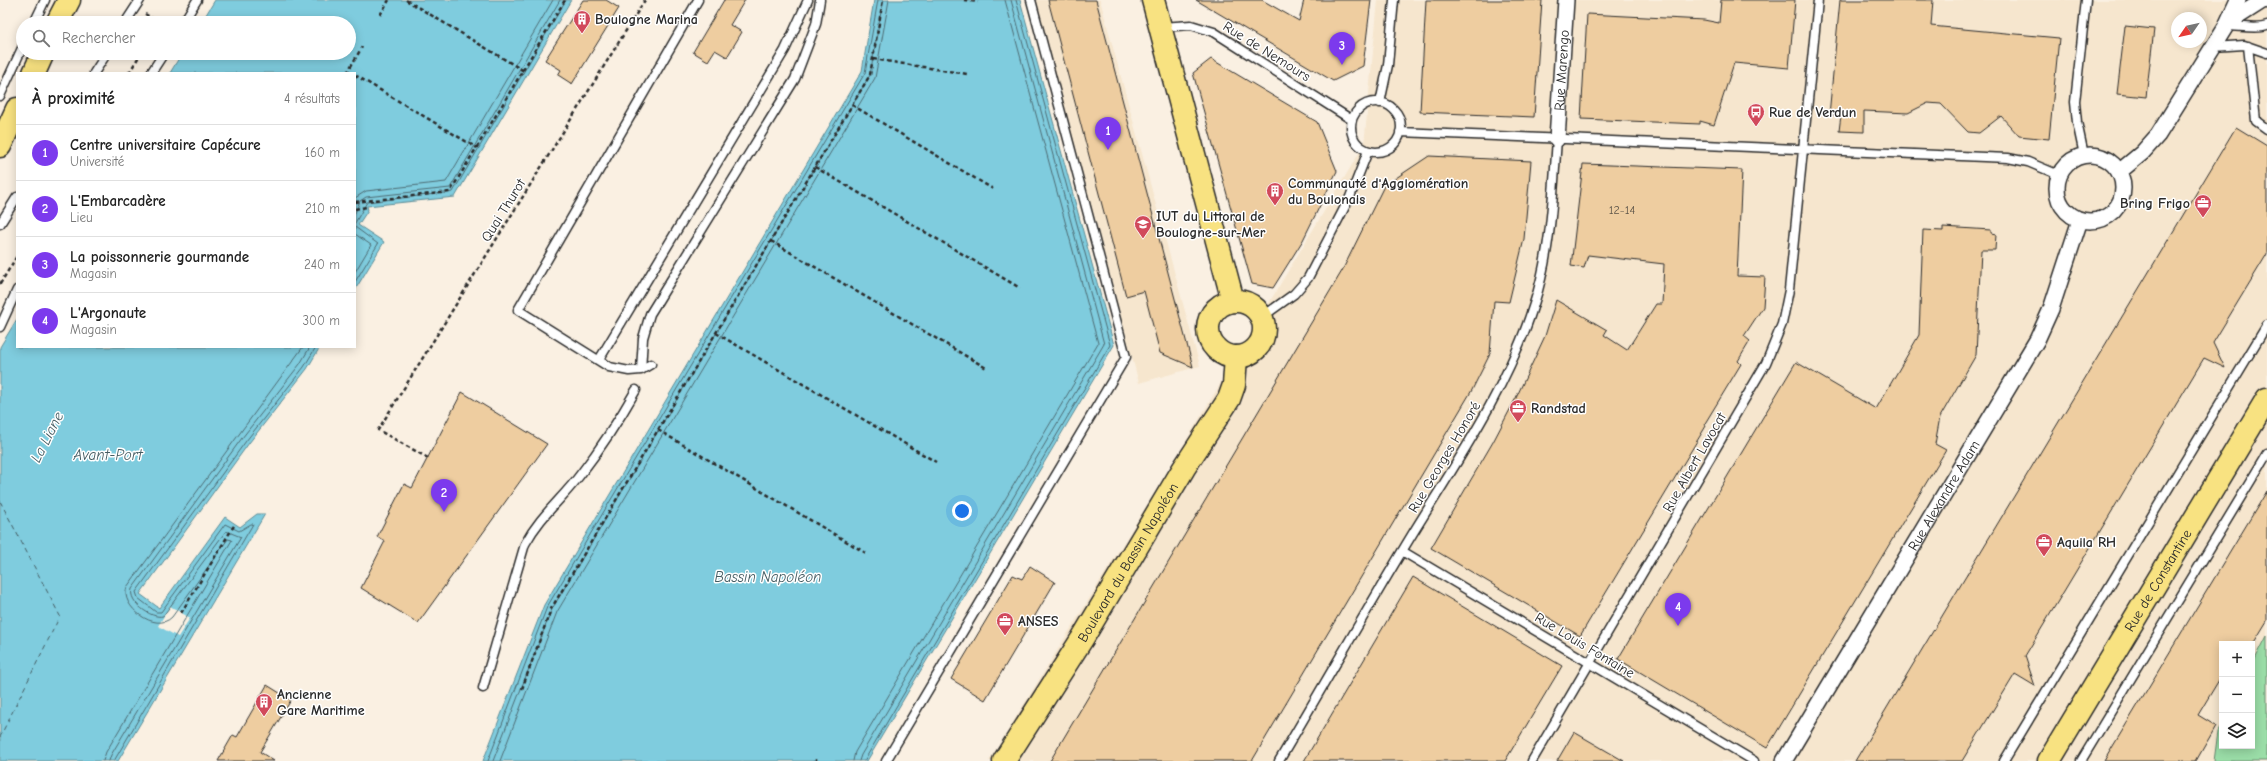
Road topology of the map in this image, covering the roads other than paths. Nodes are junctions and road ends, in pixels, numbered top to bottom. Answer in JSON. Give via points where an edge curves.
{"nodes":[{"id":1,"x":45,"y":0,"type":"edge"},
{"id":2,"x":69,"y":0,"type":"edge"},
{"id":3,"x":140,"y":0,"type":"edge"},
{"id":4,"x":197,"y":0,"type":"edge"},
{"id":5,"x":698,"y":0,"type":"edge"},
{"id":6,"x":808,"y":0,"type":"edge"},
{"id":7,"x":820,"y":0,"type":"edge"},
{"id":8,"x":1031,"y":0,"type":"edge"},
{"id":9,"x":1153,"y":0,"type":"edge"},
{"id":10,"x":1394,"y":0,"type":"edge"},
{"id":11,"x":1566,"y":0,"type":"edge"},
{"id":12,"x":1818,"y":0,"type":"edge"},
{"id":13,"x":2086,"y":0,"type":"edge"},
{"id":14,"x":2238,"y":0,"type":"edge"},
{"id":15,"x":2264,"y":0,"type":"edge"},
{"id":16,"x":37,"y":16,"type":"edge"},
{"id":17,"x":61,"y":16,"type":"edge"},
{"id":18,"x":130,"y":16,"type":"edge"},
{"id":19,"x":187,"y":16,"type":"edge"},
{"id":20,"x":2227,"y":24,"type":"junction"},
{"id":21,"x":2267,"y":26,"type":"edge"},
{"id":22,"x":1161,"y":27,"type":"junction"},
{"id":23,"x":2248,"y":46,"type":"junction"},
{"id":24,"x":2213,"y":47,"type":"junction"},
{"id":25,"x":2267,"y":53,"type":"edge"},
{"id":26,"x":17,"y":60,"type":"edge"},
{"id":27,"x":40,"y":60,"type":"edge"},
{"id":28,"x":102,"y":60,"type":"edge"},
{"id":29,"x":159,"y":60,"type":"edge"},
{"id":30,"x":34,"y":72,"type":"edge"},
{"id":31,"x":95,"y":72,"type":"edge"},
{"id":32,"x":152,"y":72,"type":"edge"},
{"id":33,"x":0,"y":96,"type":"edge"},
{"id":34,"x":1380,"y":103,"type":"junction"},
{"id":35,"x":16,"y":111,"type":"edge"},
{"id":36,"x":1352,"y":120,"type":"junction"},
{"id":37,"x":2267,"y":129,"type":"edge"},
{"id":38,"x":1400,"y":132,"type":"junction"},
{"id":39,"x":1557,"y":139,"type":"junction"},
{"id":40,"x":0,"y":146,"type":"edge"},
{"id":41,"x":1802,"y":150,"type":"junction"},
{"id":42,"x":1368,"y":151,"type":"junction"},
{"id":43,"x":2084,"y":155,"type":"junction"},
{"id":44,"x":2119,"y":172,"type":"junction"},
{"id":45,"x":2059,"y":175,"type":"junction"},
{"id":46,"x":16,"y":199,"type":"edge"},
{"id":47,"x":2080,"y":220,"type":"junction"},
{"id":48,"x":0,"y":224,"type":"edge"},
{"id":49,"x":16,"y":292,"type":"edge"},
{"id":50,"x":1233,"y":301,"type":"junction"},
{"id":51,"x":1262,"y":317,"type":"junction"},
{"id":52,"x":2267,"y":325,"type":"edge"},
{"id":53,"x":0,"y":328,"type":"edge"},
{"id":54,"x":1236,"y":358,"type":"junction"},
{"id":55,"x":599,"y":360,"type":"junction"},
{"id":56,"x":651,"y":364,"type":"dead end"},
{"id":57,"x":641,"y":370,"type":"junction"},
{"id":58,"x":636,"y":390,"type":"dead end"},
{"id":59,"x":2267,"y":399,"type":"edge"},
{"id":60,"x":2267,"y":454,"type":"edge"},
{"id":61,"x":1402,"y":551,"type":"junction"},
{"id":62,"x":1590,"y":664,"type":"junction"},
{"id":63,"x":482,"y":688,"type":"dead end"},
{"id":64,"x":886,"y":761,"type":"edge"},
{"id":65,"x":1004,"y":761,"type":"edge"},
{"id":66,"x":1279,"y":761,"type":"edge"},
{"id":67,"x":1532,"y":761,"type":"edge"},
{"id":68,"x":1754,"y":761,"type":"edge"},
{"id":69,"x":1784,"y":761,"type":"edge"},
{"id":70,"x":2004,"y":761,"type":"edge"},
{"id":71,"x":2049,"y":761,"type":"edge"},
{"id":72,"x":2081,"y":761,"type":"edge"}],
"edges":[{"from":1,"to":16,"type":"lane"},
{"from":2,"to":17,"type":"main road"},
{"from":3,"to":18,"type":"lane"},
{"from":4,"to":19,"type":"lane"},
{"from":5,"to":55,"type":"lane","via":[[518,310]]},
{"from":6,"to":55,"type":"lane","via":[[785,50]]},
{"from":7,"to":57,"type":"lane","via":[[816,24],[795,79],[650,314],[643,338]]},
{"from":8,"to":64,"type":"lane","via":[[1126,357]]},
{"from":9,"to":22,"type":"main road"},
{"from":10,"to":34,"type":"lane","via":[[1388,65]]},
{"from":11,"to":39,"type":"street","name":"Rue Marengo"},
{"from":12,"to":41,"type":"lane","name":"Rue Albert Lavocat"},
{"from":13,"to":43,"type":"lane","via":[[2075,102]]},
{"from":14,"to":20,"type":"street"},
{"from":15,"to":20,"type":"street"},
{"from":20,"to":21,"type":"lane","via":[[2261,29]]},
{"from":20,"to":24,"type":"street"},
{"from":22,"to":36,"type":"lane","name":"Rue de Nemours","via":[[1191,25],[1214,32]]},
{"from":22,"to":50,"type":"main road"},
{"from":23,"to":24,"type":"lane","via":[[2236,44]]},
{"from":23,"to":25,"type":"lane"},
{"from":23,"to":37,"type":"lane","via":[[2256,121]]},
{"from":24,"to":44,"type":"street","via":[[2158,135],[2142,153]]},
{"from":26,"to":33,"type":"lane"},
{"from":27,"to":30,"type":"main road"},
{"from":28,"to":31,"type":"lane"},
{"from":29,"to":32,"type":"lane"},
{"from":34,"to":36,"type":"lane","via":[[1363,106]]},
{"from":34,"to":38,"type":"lane","via":[[1388,106],[1397,115]]},
{"from":35,"to":40,"type":"main road"},
{"from":36,"to":42,"type":"lane","via":[[1355,140]]},
{"from":38,"to":39,"type":"lane"},
{"from":38,"to":42,"type":"lane","via":[[1397,140],[1388,149],[1379,152]]},
{"from":39,"to":41,"type":"lane"},
{"from":39,"to":61,"type":"lane","name":"Rue Georges Honoré","via":[[1545,258],[1535,303],[1523,338],[1485,415]]},
{"from":41,"to":45,"type":"lane","via":[[2008,158],[2028,162]]},
{"from":41,"to":62,"type":"lane","name":"Rue Albert Lavocat","via":[[1789,290],[1785,314],[1773,348]]},
{"from":42,"to":51,"type":"lane","via":[[1348,202],[1308,278],[1294,294]]},
{"from":43,"to":44,"type":"street","via":[[2106,159]]},
{"from":43,"to":45,"type":"street","via":[[2068,163]]},
{"from":44,"to":47,"type":"street","via":[[2123,191],[2115,209],[2099,220]]},
{"from":45,"to":47,"type":"street","via":[[2056,190],[2061,204]]},
{"from":46,"to":48,"type":"lane"},
{"from":47,"to":69,"type":"street","name":"Rue Alexandre Adam","via":[[2051,309],[2037,340]]},
{"from":49,"to":53,"type":"lane"},
{"from":50,"to":51,"type":"main road","via":[[1250,304]]},
{"from":50,"to":54,"type":"main road","via":[[1222,305],[1214,312],[1208,330],[1215,348],[1225,355]]},
{"from":51,"to":54,"type":"main road","via":[[1264,332],[1259,346],[1251,354]]},
{"from":52,"to":70,"type":"lane"},
{"from":54,"to":65,"type":"main road","name":"Boulevard du Bassin Napoléon","via":[[1234,385],[1229,399]]},
{"from":55,"to":57,"type":"lane","via":[[609,367],[629,371]]},
{"from":56,"to":57,"type":"lane"},
{"from":58,"to":63,"type":"lane","via":[[619,420],[580,476],[536,524],[525,544]]},
{"from":59,"to":71,"type":"main road","name":"Rue de Constantine"},
{"from":60,"to":72,"type":"lane"},
{"from":61,"to":62,"type":"lane","name":"Rue Louis Fontaine"},
{"from":61,"to":66,"type":"lane","name":"Rue Georges Honoré"},
{"from":62,"to":67,"type":"lane","name":"Rue Albert Lavocat"},
{"from":62,"to":68,"type":"lane","name":"Rue Louis Fontaine"}]}
